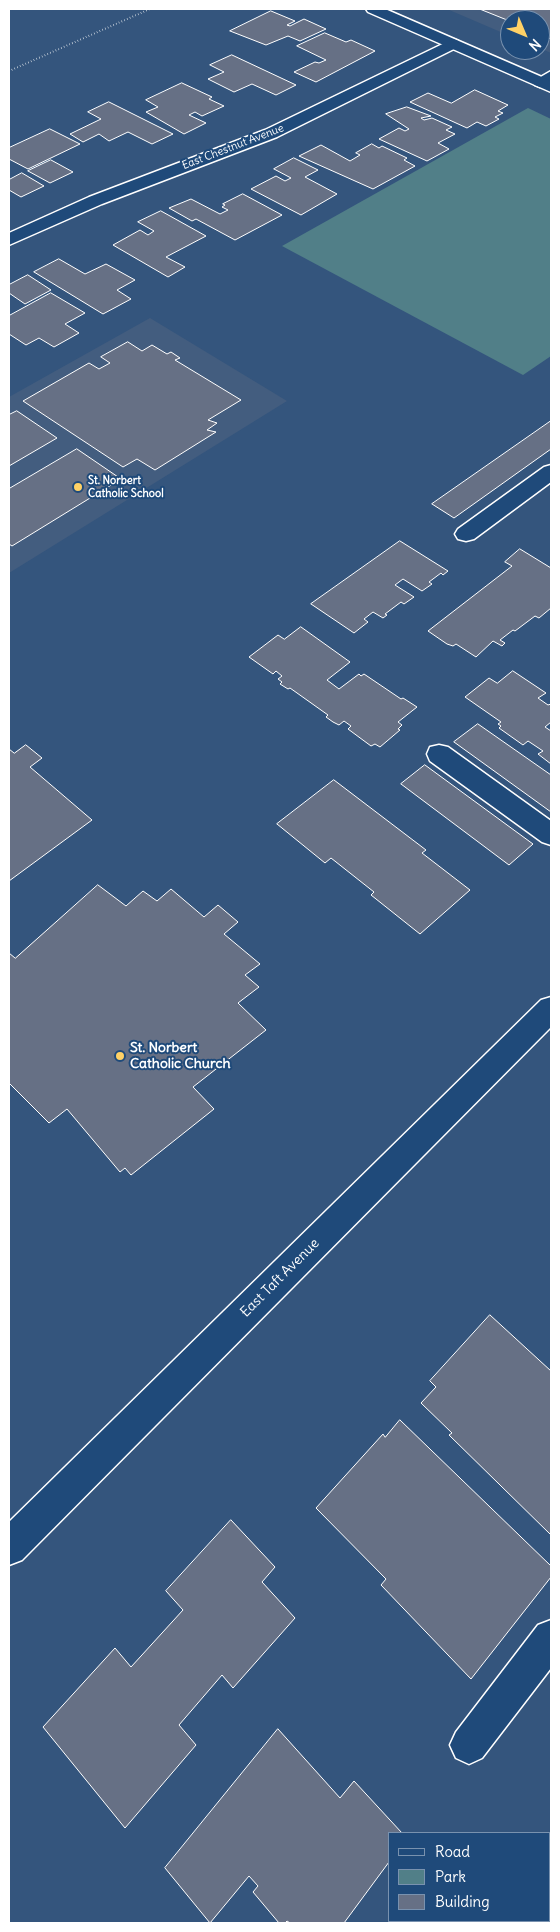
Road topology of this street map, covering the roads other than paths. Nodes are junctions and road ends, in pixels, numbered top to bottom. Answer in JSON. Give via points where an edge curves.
{"nodes":[{"id":1,"x":374,"y":9,"type":"edge"},
{"id":2,"x":453,"y":44,"type":"junction"},
{"id":3,"x":548,"y":82,"type":"edge"},
{"id":4,"x":9,"y":240,"type":"edge"},
{"id":5,"x":551,"y":472,"type":"edge"},
{"id":6,"x":466,"y":534,"type":"dead end"},
{"id":7,"x":439,"y":754,"type":"dead end"},
{"id":8,"x":551,"y":835,"type":"edge"},
{"id":9,"x":551,"y":1008,"type":"edge"},
{"id":10,"x":9,"y":1547,"type":"edge"},
{"id":11,"x":551,"y":1638,"type":"edge"},
{"id":12,"x":469,"y":1745,"type":"dead end"}],
"edges":[{"from":1,"to":2,"type":"main road"},
{"from":2,"to":3,"type":"main road"},
{"from":2,"to":4,"type":"main road","name":"East Chestnut Avenue","via":[[296,123],[111,194]]},
{"from":5,"to":6,"type":"main road"},
{"from":7,"to":8,"type":"main road"},
{"from":9,"to":10,"type":"main road","name":"East Taft Avenue"},
{"from":11,"to":12,"type":"main road"}]}
